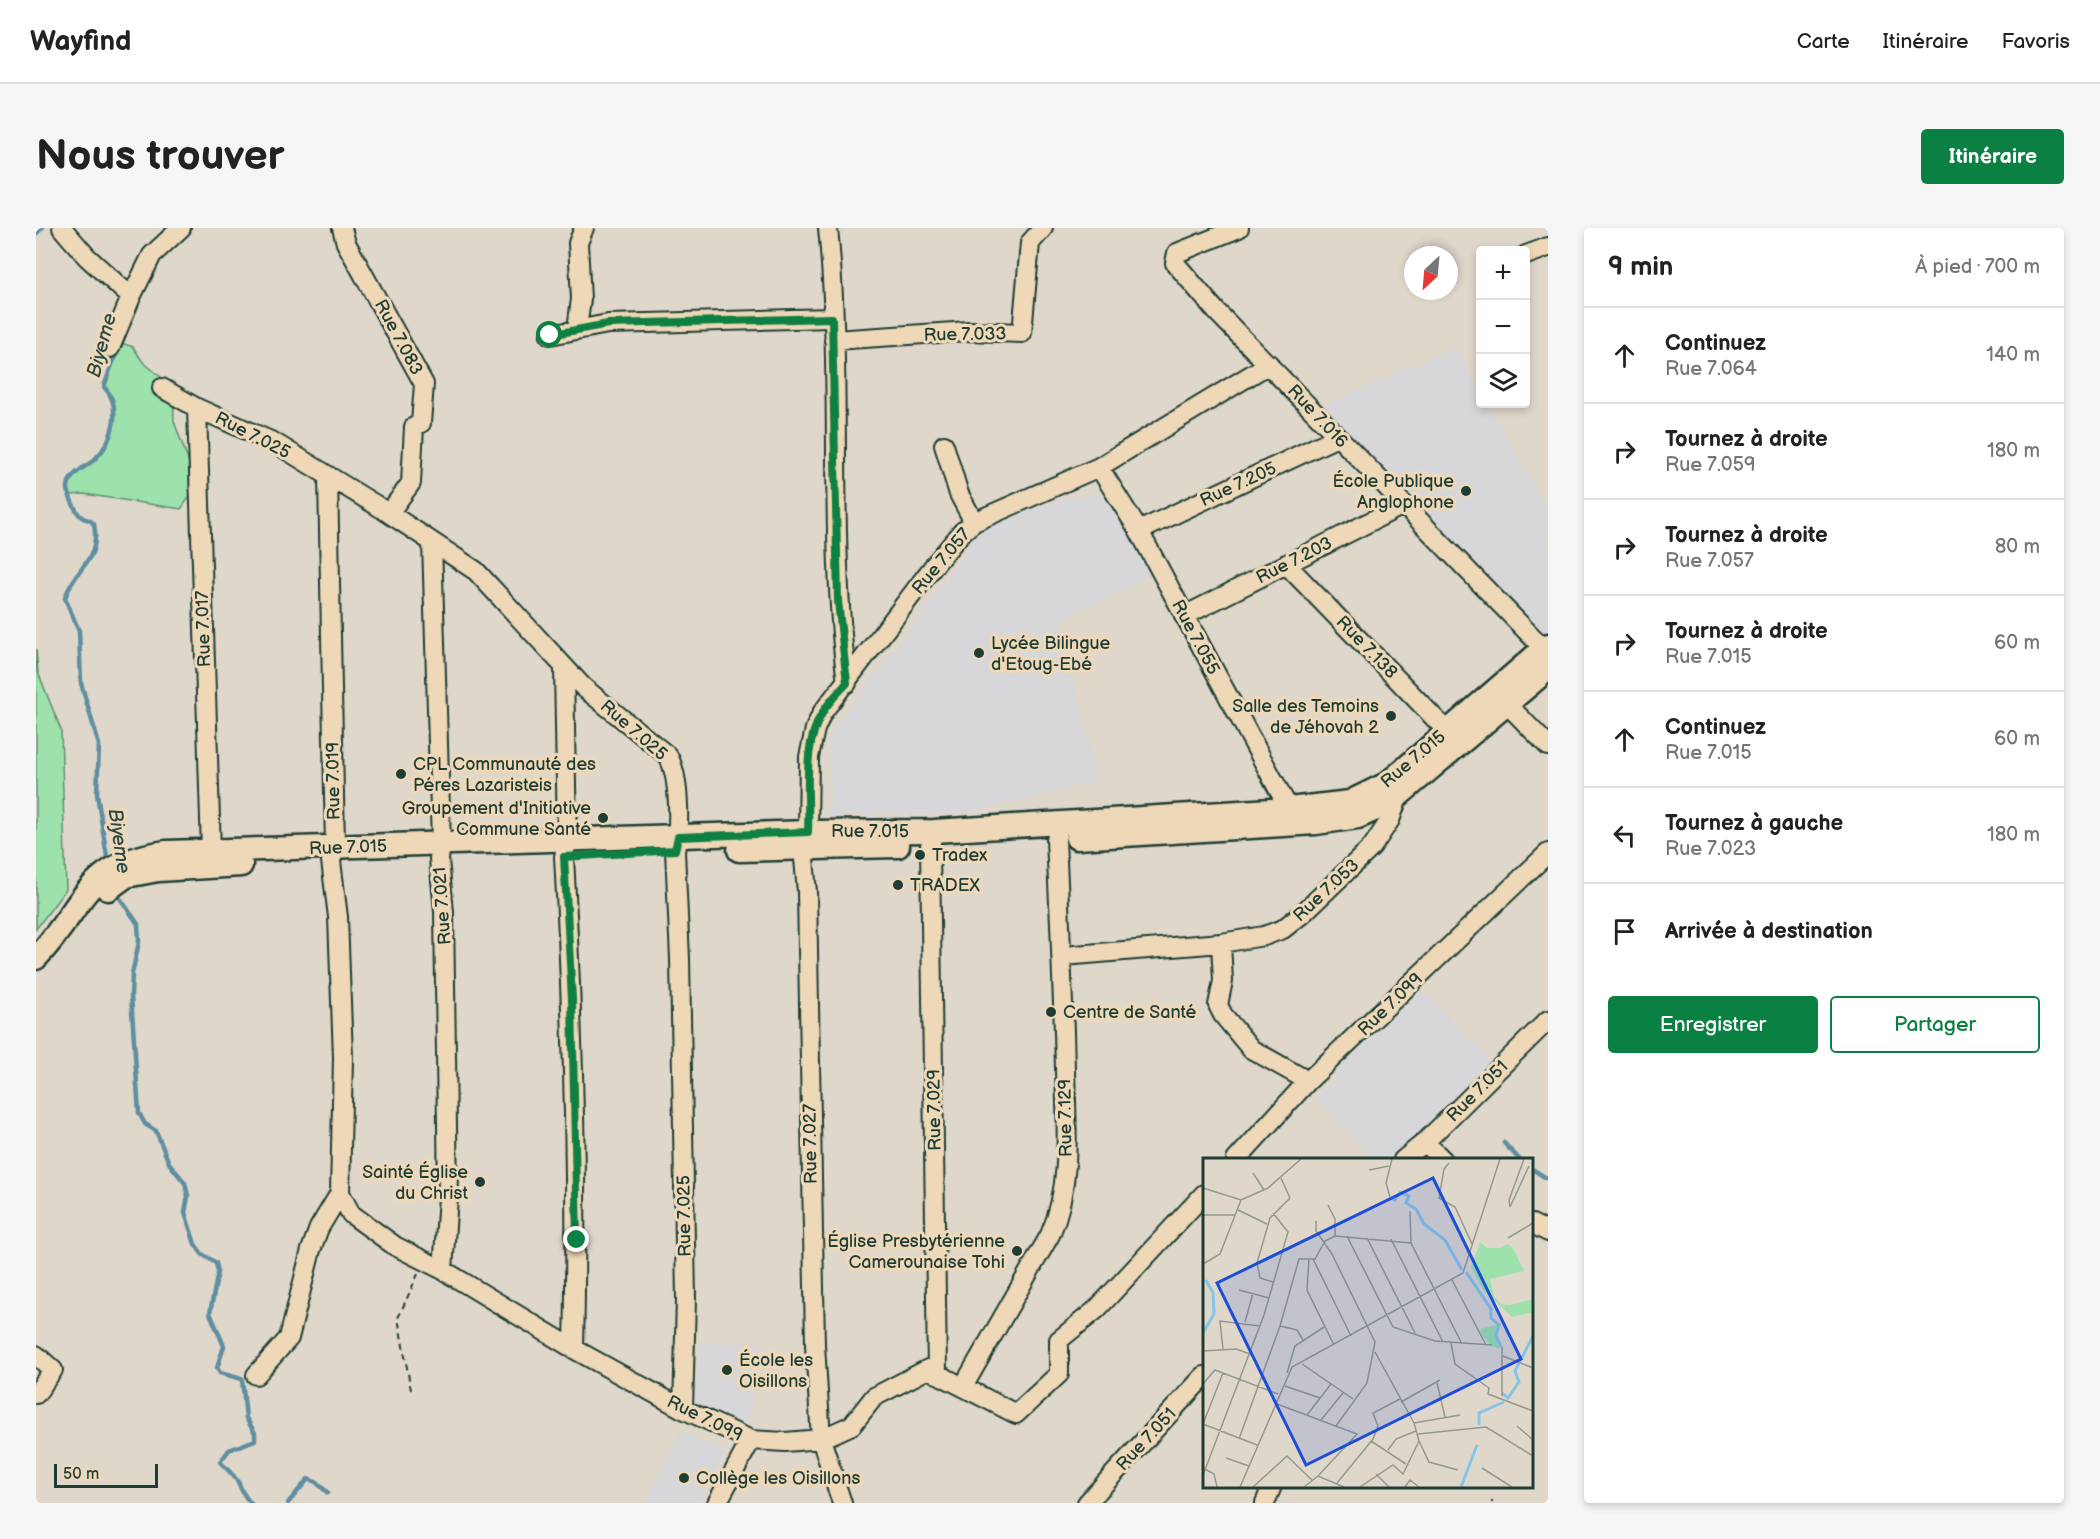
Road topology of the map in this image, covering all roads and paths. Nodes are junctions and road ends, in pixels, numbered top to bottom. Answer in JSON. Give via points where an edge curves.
{"nodes":[{"id":1,"x":63,"y":228,"type":"edge"},
{"id":2,"x":181,"y":228,"type":"edge"},
{"id":3,"x":342,"y":228,"type":"edge"},
{"id":4,"x":584,"y":228,"type":"edge"},
{"id":5,"x":828,"y":228,"type":"edge"},
{"id":6,"x":1043,"y":228,"type":"edge"},
{"id":7,"x":1239,"y":228,"type":"edge"},
{"id":8,"x":1548,"y":247,"type":"edge"},
{"id":9,"x":1530,"y":254,"type":"edge"},
{"id":10,"x":130,"y":297,"type":"junction"},
{"id":11,"x":832,"y":318,"type":"junction"},
{"id":12,"x":577,"y":329,"type":"junction"},
{"id":13,"x":550,"y":335,"type":"dead end"},
{"id":14,"x":834,"y":340,"type":"junction"},
{"id":15,"x":110,"y":348,"type":"dead end"},
{"id":16,"x":1269,"y":364,"type":"junction"},
{"id":17,"x":162,"y":388,"type":"dead end"},
{"id":18,"x":197,"y":408,"type":"junction"},
{"id":19,"x":1337,"y":437,"type":"junction"},
{"id":20,"x":944,"y":445,"type":"dead end"},
{"id":21,"x":1099,"y":467,"type":"junction"},
{"id":22,"x":328,"y":477,"type":"junction"},
{"id":23,"x":1403,"y":505,"type":"junction"},
{"id":24,"x":389,"y":513,"type":"junction"},
{"id":25,"x":974,"y":522,"type":"junction"},
{"id":26,"x":1138,"y":531,"type":"junction"},
{"id":27,"x":432,"y":542,"type":"junction"},
{"id":28,"x":1286,"y":564,"type":"junction"},
{"id":29,"x":1184,"y":616,"type":"junction"},
{"id":30,"x":1547,"y":654,"type":"edge"},
{"id":31,"x":564,"y":668,"type":"junction"},
{"id":32,"x":847,"y":683,"type":"junction"},
{"id":33,"x":1507,"y":704,"type":"junction"},
{"id":34,"x":1447,"y":731,"type":"junction"},
{"id":35,"x":1548,"y":746,"type":"edge"},
{"id":36,"x":1399,"y":795,"type":"junction"},
{"id":37,"x":1289,"y":809,"type":"junction"},
{"id":38,"x":1058,"y":832,"type":"junction"},
{"id":39,"x":932,"y":838,"type":"junction"},
{"id":40,"x":805,"y":840,"type":"junction"},
{"id":41,"x":676,"y":844,"type":"junction"},
{"id":42,"x":565,"y":849,"type":"junction"},
{"id":43,"x":440,"y":851,"type":"junction"},
{"id":44,"x":1548,"y":853,"type":"edge"},
{"id":45,"x":333,"y":854,"type":"junction"},
{"id":46,"x":210,"y":859,"type":"junction"},
{"id":47,"x":100,"y":886,"type":"junction"},
{"id":48,"x":1221,"y":943,"type":"junction"},
{"id":49,"x":1063,"y":956,"type":"junction"},
{"id":50,"x":36,"y":958,"type":"edge"},
{"id":51,"x":36,"y":975,"type":"edge"},
{"id":52,"x":1548,"y":1020,"type":"edge"},
{"id":53,"x":1308,"y":1081,"type":"junction"},
{"id":54,"x":1425,"y":1142,"type":"junction"},
{"id":55,"x":1238,"y":1158,"type":"edge"},
{"id":56,"x":1405,"y":1158,"type":"edge"},
{"id":57,"x":1441,"y":1158,"type":"edge"},
{"id":58,"x":340,"y":1192,"type":"junction"},
{"id":59,"x":1203,"y":1195,"type":"edge"},
{"id":60,"x":1533,"y":1224,"type":"edge"},
{"id":61,"x":1548,"y":1232,"type":"edge"},
{"id":62,"x":424,"y":1261,"type":"junction"},
{"id":63,"x":443,"y":1270,"type":"junction"},
{"id":64,"x":574,"y":1349,"type":"junction"},
{"id":65,"x":36,"y":1355,"type":"edge"},
{"id":66,"x":937,"y":1374,"type":"junction"},
{"id":67,"x":256,"y":1375,"type":"dead end"},
{"id":68,"x":1203,"y":1377,"type":"edge"},
{"id":69,"x":963,"y":1387,"type":"junction"},
{"id":70,"x":411,"y":1390,"type":"dead end"},
{"id":71,"x":36,"y":1394,"type":"edge"},
{"id":72,"x":683,"y":1409,"type":"junction"},
{"id":73,"x":821,"y":1439,"type":"junction"},
{"id":74,"x":751,"y":1440,"type":"junction"},
{"id":75,"x":1271,"y":1488,"type":"edge"},
{"id":76,"x":717,"y":1503,"type":"edge"},
{"id":77,"x":842,"y":1503,"type":"edge"},
{"id":78,"x":1087,"y":1503,"type":"edge"},
{"id":79,"x":1265,"y":1503,"type":"edge"}],
"edges":[{"from":1,"to":10,"type":"street"},
{"from":2,"to":10,"type":"street","via":[[152,255]]},
{"from":3,"to":24,"type":"street","name":"Rue 7.083","via":[[346,243],[424,384],[421,423],[414,427],[411,483]]},
{"from":4,"to":12,"type":"street","via":[[578,243]]},
{"from":5,"to":11,"type":"street"},
{"from":6,"to":14,"type":"street","name":"Rue 7.033","via":[[1030,243],[1022,333],[969,331]]},
{"from":7,"to":16,"type":"street","name":"Rue 7.016","via":[[1177,254],[1174,261],[1216,311]]},
{"from":8,"to":9,"type":"street"},
{"from":10,"to":15,"type":"street"},
{"from":11,"to":12,"type":"street","via":[[608,324]]},
{"from":11,"to":14,"type":"street"},
{"from":12,"to":13,"type":"street"},
{"from":14,"to":32,"type":"street","via":[[838,601]]},
{"from":16,"to":19,"type":"street","name":"Rue 7.016"},
{"from":16,"to":21,"type":"street","name":"Rue 7.057"},
{"from":17,"to":18,"type":"street","name":"Rue 7.025"},
{"from":18,"to":22,"type":"street","name":"Rue 7.025","via":[[275,443]]},
{"from":18,"to":46,"type":"street","name":"Rue 7.017"},
{"from":19,"to":23,"type":"street","name":"Rue 7.016"},
{"from":19,"to":26,"type":"street","name":"Rue 7.205"},
{"from":20,"to":25,"type":"street","via":[[959,494]]},
{"from":21,"to":25,"type":"street","name":"Rue 7.057"},
{"from":21,"to":26,"type":"street","name":"Rue 7.055"},
{"from":22,"to":24,"type":"street","name":"Rue 7.025"},
{"from":22,"to":45,"type":"street","name":"Rue 7.019"},
{"from":23,"to":28,"type":"street","name":"Rue 7.203"},
{"from":23,"to":30,"type":"street","name":"Rue 7.016"},
{"from":24,"to":27,"type":"street","name":"Rue 7.025"},
{"from":25,"to":32,"type":"street","name":"Rue 7.057","via":[[936,563]]},
{"from":26,"to":29,"type":"street","name":"Rue 7.055"},
{"from":27,"to":31,"type":"street","name":"Rue 7.025","via":[[476,571]]},
{"from":27,"to":43,"type":"street","name":"Rue 7.021"},
{"from":28,"to":29,"type":"street","name":"Rue 7.203"},
{"from":28,"to":34,"type":"street","name":"Rue 7.138"},
{"from":29,"to":37,"type":"street","name":"Rue 7.055"},
{"from":30,"to":33,"type":"main road","name":"Rue 7.015"},
{"from":30,"to":34,"type":"main road","name":"Rue 7.015"},
{"from":31,"to":41,"type":"street","name":"Rue 7.025","via":[[668,756],[675,776]]},
{"from":31,"to":42,"type":"street"},
{"from":32,"to":40,"type":"street","name":"Rue 7.057","via":[[814,729]]},
{"from":33,"to":35,"type":"street"},
{"from":33,"to":36,"type":"main road","name":"Rue 7.015"},
{"from":34,"to":37,"type":"main road","name":"Rue 7.015","via":[[1370,794],[1350,802]]},
{"from":36,"to":38,"type":"main road","name":"Rue 7.015","via":[[1358,817],[1316,823]]},
{"from":36,"to":48,"type":"street","name":"Rue 7.053","via":[[1390,820],[1376,841],[1302,914],[1283,929],[1264,936]]},
{"from":37,"to":38,"type":"main road","name":"Rue 7.015"},
{"from":38,"to":39,"type":"main road","name":"Rue 7.015"},
{"from":38,"to":49,"type":"street","name":"Rue 7.129"},
{"from":39,"to":40,"type":"main road","name":"Rue 7.015"},
{"from":39,"to":66,"type":"street","name":"Rue 7.029"},
{"from":40,"to":41,"type":"main road","name":"Rue 7.015"},
{"from":40,"to":73,"type":"street","name":"Rue 7.027","via":[[815,1345]]},
{"from":41,"to":42,"type":"main road","name":"Rue 7.015"},
{"from":41,"to":72,"type":"street","name":"Rue 7.025","via":[[685,1264]]},
{"from":42,"to":43,"type":"main road","name":"Rue 7.015"},
{"from":42,"to":64,"type":"street","via":[[575,1091]]},
{"from":43,"to":45,"type":"main road","name":"Rue 7.015"},
{"from":43,"to":63,"type":"street","name":"Rue 7.021","via":[[448,1197]]},
{"from":44,"to":53,"type":"street","name":"Rue 7.099"},
{"from":45,"to":46,"type":"main road","name":"Rue 7.015"},
{"from":45,"to":58,"type":"street","name":"Rue 7.019","via":[[343,1058]]},
{"from":46,"to":47,"type":"main road","name":"Rue 7.015","via":[[158,870],[124,869]]},
{"from":47,"to":50,"type":"main road","name":"Rue 7.015"},
{"from":47,"to":51,"type":"main road","name":"Rue 7.015"},
{"from":48,"to":49,"type":"street","name":"Rue 7.053"},
{"from":48,"to":53,"type":"street","via":[[1223,981],[1218,996],[1223,1014],[1251,1049]]},
{"from":49,"to":69,"type":"street","name":"Rue 7.129","via":[[1066,1163],[1061,1212]]},
{"from":52,"to":54,"type":"street","name":"Rue 7.051"},
{"from":53,"to":55,"type":"street","name":"Rue 7.099"},
{"from":54,"to":56,"type":"street","name":"Rue 7.051"},
{"from":54,"to":57,"type":"street"},
{"from":58,"to":62,"type":"street","name":"Rue 7.099","via":[[351,1214],[365,1226]]},
{"from":58,"to":67,"type":"street","via":[[311,1250],[289,1338]]},
{"from":59,"to":69,"type":"street","via":[[1097,1309],[1059,1340],[1059,1374],[1016,1414]]},
{"from":60,"to":61,"type":"street"},
{"from":62,"to":63,"type":"street","name":"Rue 7.099"},
{"from":62,"to":70,"type":"path","via":[[398,1318]]},
{"from":63,"to":64,"type":"street","name":"Rue 7.099"},
{"from":64,"to":72,"type":"street","name":"Rue 7.099"},
{"from":65,"to":71,"type":"street","via":[[53,1370]]},
{"from":66,"to":69,"type":"street"},
{"from":66,"to":73,"type":"street","name":"Rue 7.099","via":[[928,1369],[874,1397],[852,1425]]},
{"from":68,"to":78,"type":"street","name":"Rue 7.051"},
{"from":72,"to":74,"type":"street","name":"Rue 7.099"},
{"from":73,"to":74,"type":"street","name":"Rue 7.099"},
{"from":73,"to":77,"type":"street"},
{"from":74,"to":76,"type":"street"},
{"from":75,"to":79,"type":"street"}]}
